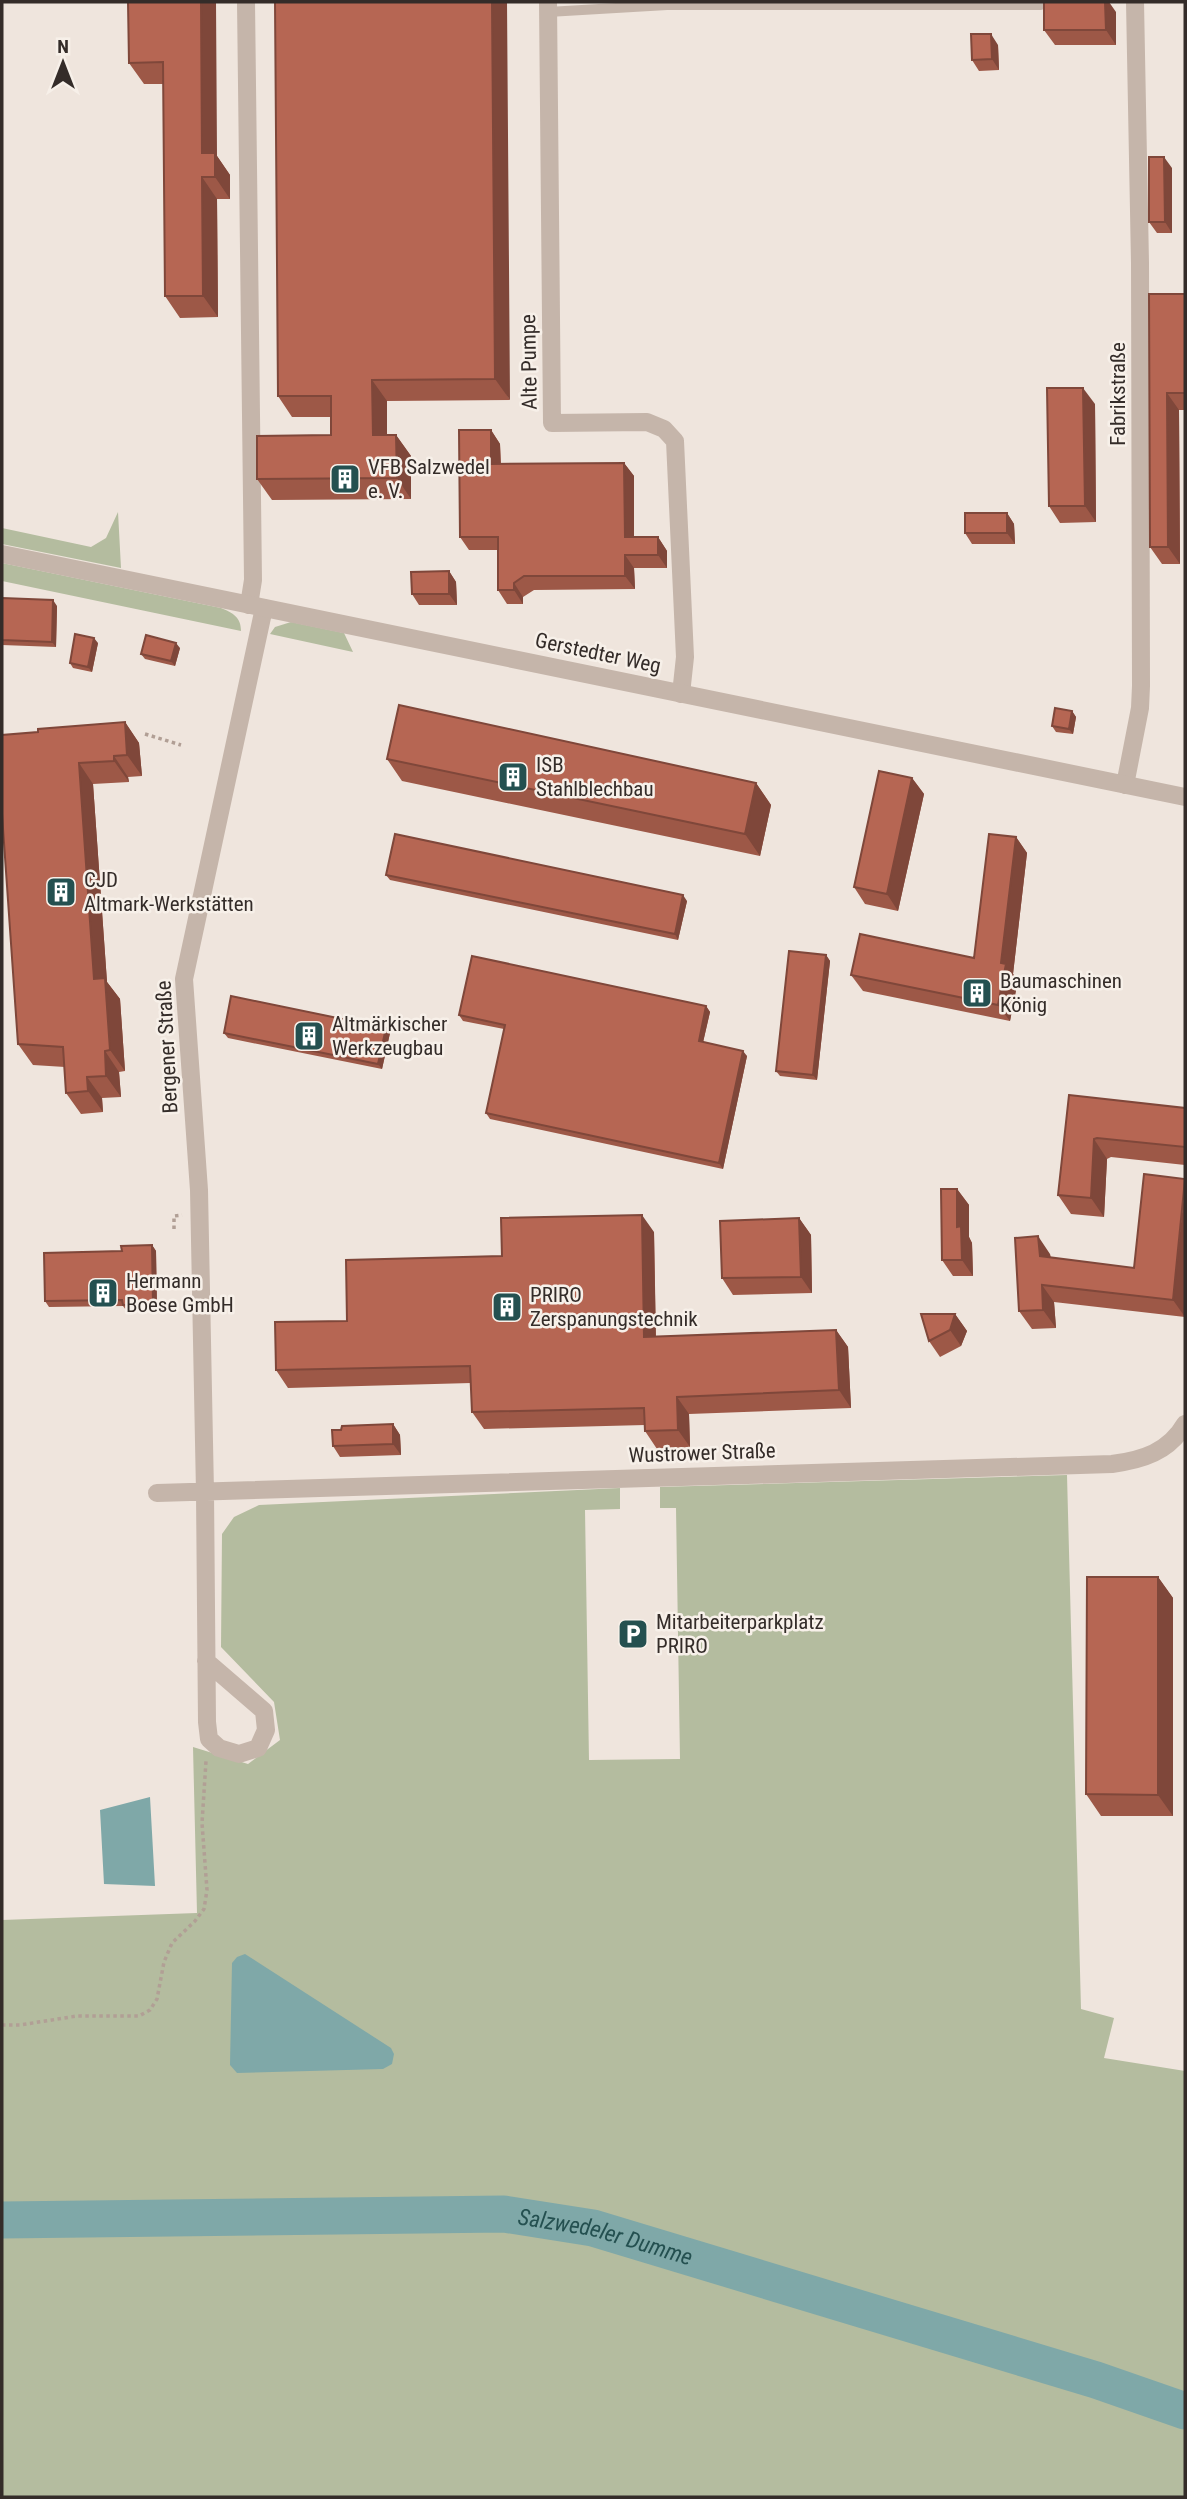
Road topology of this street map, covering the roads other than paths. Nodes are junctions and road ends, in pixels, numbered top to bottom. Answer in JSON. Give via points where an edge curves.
{"nodes":[{"id":1,"x":246,"y":2,"type":"edge"},
{"id":2,"x":1135,"y":2,"type":"edge"},
{"id":3,"x":1041,"y":5,"type":"edge"},
{"id":4,"x":548,"y":7,"type":"edge"},
{"id":5,"x":2,"y":554,"type":"edge"},
{"id":6,"x":257,"y":606,"type":"junction"},
{"id":7,"x":681,"y":694,"type":"junction"},
{"id":8,"x":1125,"y":785,"type":"junction"},
{"id":9,"x":1185,"y":797,"type":"edge"},
{"id":10,"x":1185,"y":1424,"type":"edge"},
{"id":11,"x":205,"y":1492,"type":"junction"},
{"id":12,"x":157,"y":1493,"type":"dead end"},
{"id":13,"x":206,"y":1661,"type":"junction"}],
"edges":[{"from":1,"to":6,"type":"street"},
{"from":2,"to":8,"type":"street","name":"Fabrikstraße","via":[[1141,687]]},
{"from":3,"to":4,"type":"lane"},
{"from":4,"to":7,"type":"street","name":"Alte Pumpe","via":[[552,423],[647,422],[664,429],[675,441],[685,657]]},
{"from":5,"to":6,"type":"street","name":"Gerstedter Weg"},
{"from":6,"to":7,"type":"street","name":"Gerstedter Weg"},
{"from":6,"to":11,"type":"street","name":"Bergener Straße","via":[[184,979],[199,1190]]},
{"from":7,"to":8,"type":"street","name":"Gerstedter Weg"},
{"from":8,"to":9,"type":"street","name":"Gerstedter Weg"},
{"from":10,"to":11,"type":"street","name":"Wustrower Straße","via":[[1176,1438],[1157,1452],[1112,1464]]},
{"from":11,"to":12,"type":"street","name":"Wustrower Straße"},
{"from":11,"to":13,"type":"street","name":"Bergener Straße"},
{"from":13,"to":13,"type":"street","name":"Bergener Straße","via":[[209,1739],[219,1748],[239,1754],[258,1748],[266,1730],[264,1711]]}]}
